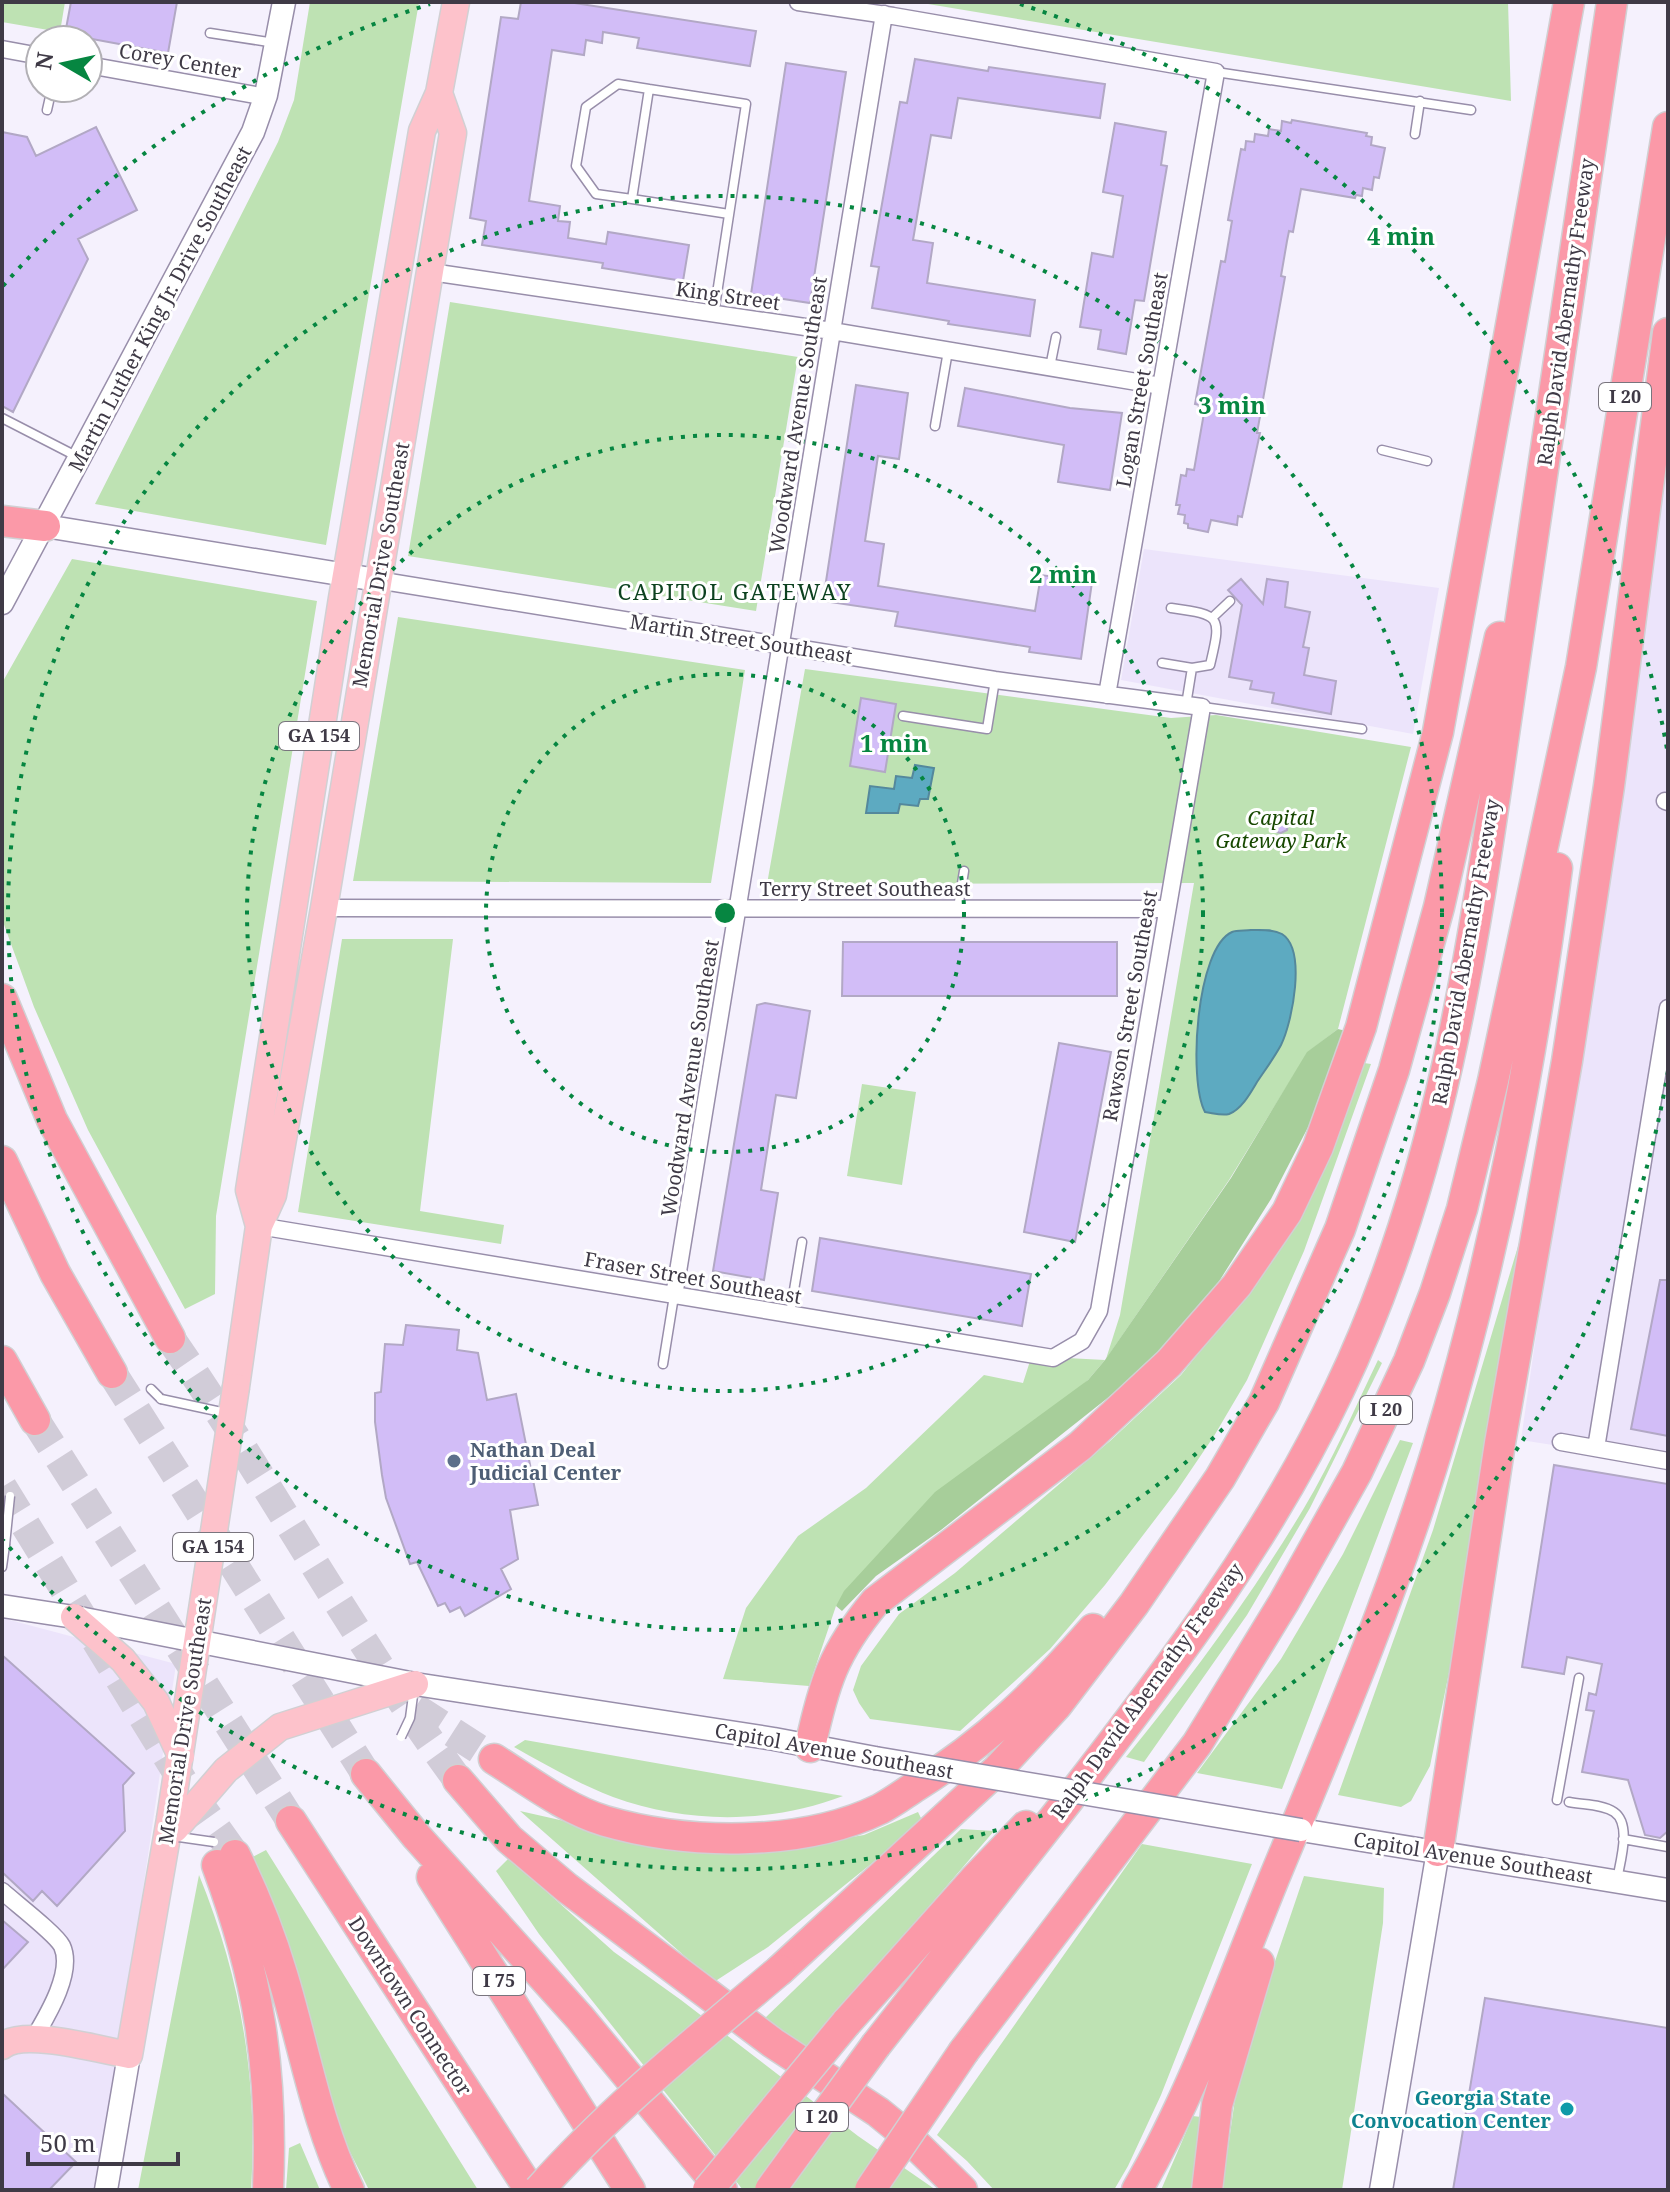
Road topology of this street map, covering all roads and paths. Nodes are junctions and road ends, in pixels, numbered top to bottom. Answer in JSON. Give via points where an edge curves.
{"nodes":[{"id":1,"x":284,"y":2,"type":"edge"},
{"id":2,"x":456,"y":2,"type":"edge"},
{"id":3,"x":798,"y":2,"type":"edge"},
{"id":4,"x":1569,"y":2,"type":"edge"},
{"id":5,"x":1612,"y":2,"type":"edge"},
{"id":6,"x":891,"y":12,"type":"junction"},
{"id":7,"x":210,"y":33,"type":"dead end"},
{"id":8,"x":276,"y":43,"type":"junction"},
{"id":9,"x":2,"y":49,"type":"edge"},
{"id":10,"x":24,"y":53,"type":"edge"},
{"id":11,"x":104,"y":68,"type":"edge"},
{"id":12,"x":1216,"y":72,"type":"junction"},
{"id":13,"x":649,"y":89,"type":"junction"},
{"id":14,"x":439,"y":93,"type":"junction"},
{"id":15,"x":266,"y":97,"type":"junction"},
{"id":16,"x":1420,"y":101,"type":"junction"},
{"id":17,"x":48,"y":104,"type":"edge"},
{"id":18,"x":47,"y":110,"type":"dead end"},
{"id":19,"x":1471,"y":110,"type":"dead end"},
{"id":20,"x":1668,"y":127,"type":"edge"},
{"id":21,"x":1415,"y":134,"type":"dead end"},
{"id":22,"x":632,"y":199,"type":"junction"},
{"id":23,"x":729,"y":214,"type":"junction"},
{"id":24,"x":1573,"y":266,"type":"junction"},
{"id":25,"x":431,"y":272,"type":"junction"},
{"id":26,"x":713,"y":314,"type":"junction"},
{"id":27,"x":832,"y":331,"type":"junction"},
{"id":28,"x":1668,"y":333,"type":"edge"},
{"id":29,"x":1056,"y":337,"type":"dead end"},
{"id":30,"x":948,"y":350,"type":"junction"},
{"id":31,"x":1050,"y":367,"type":"junction"},
{"id":32,"x":1161,"y":386,"type":"junction"},
{"id":33,"x":2,"y":418,"type":"edge"},
{"id":34,"x":935,"y":426,"type":"dead end"},
{"id":35,"x":1382,"y":450,"type":"dead end"},
{"id":36,"x":81,"y":459,"type":"junction"},
{"id":37,"x":1427,"y":461,"type":"dead end"},
{"id":38,"x":2,"y":521,"type":"edge"},
{"id":39,"x":45,"y":526,"type":"junction"},
{"id":40,"x":346,"y":575,"type":"junction"},
{"id":41,"x":377,"y":580,"type":"junction"},
{"id":42,"x":1230,"y":601,"type":"dead end"},
{"id":43,"x":2,"y":603,"type":"edge"},
{"id":44,"x":1171,"y":608,"type":"dead end"},
{"id":45,"x":1213,"y":617,"type":"junction"},
{"id":46,"x":781,"y":646,"type":"junction"},
{"id":47,"x":1162,"y":663,"type":"dead end"},
{"id":48,"x":1581,"y":667,"type":"junction"},
{"id":49,"x":1192,"y":668,"type":"junction"},
{"id":50,"x":995,"y":680,"type":"junction"},
{"id":51,"x":1107,"y":695,"type":"junction"},
{"id":52,"x":1194,"y":706,"type":"junction"},
{"id":53,"x":903,"y":716,"type":"dead end"},
{"id":54,"x":1362,"y":729,"type":"dead end"},
{"id":55,"x":964,"y":871,"type":"dead end"},
{"id":56,"x":324,"y":908,"type":"junction"},
{"id":57,"x":958,"y":909,"type":"junction"},
{"id":58,"x":1167,"y":909,"type":"junction"},
{"id":59,"x":738,"y":910,"type":"junction"},
{"id":60,"x":2,"y":999,"type":"edge"},
{"id":61,"x":1668,"y":1008,"type":"edge"},
{"id":62,"x":2,"y":1161,"type":"edge"},
{"id":63,"x":259,"y":1226,"type":"junction"},
{"id":64,"x":802,"y":1242,"type":"dead end"},
{"id":65,"x":674,"y":1296,"type":"junction"},
{"id":66,"x":1099,"y":1311,"type":"joint"},
{"id":67,"x":790,"y":1315,"type":"junction"},
{"id":68,"x":170,"y":1338,"type":"tunnel mouth"},
{"id":69,"x":2,"y":1361,"type":"edge"},
{"id":70,"x":663,"y":1364,"type":"dead end"},
{"id":71,"x":112,"y":1373,"type":"tunnel mouth"},
{"id":72,"x":151,"y":1389,"type":"dead end"},
{"id":73,"x":233,"y":1414,"type":"junction"},
{"id":74,"x":35,"y":1420,"type":"tunnel mouth"},
{"id":75,"x":1561,"y":1442,"type":"dead end"},
{"id":76,"x":1596,"y":1448,"type":"junction"},
{"id":77,"x":1668,"y":1461,"type":"edge"},
{"id":78,"x":10,"y":1496,"type":"dead end"},
{"id":79,"x":1197,"y":1510,"type":"junction"},
{"id":80,"x":2,"y":1567,"type":"edge"},
{"id":81,"x":2,"y":1606,"type":"edge"},
{"id":82,"x":61,"y":1615,"type":"junction"},
{"id":83,"x":198,"y":1642,"type":"junction"},
{"id":84,"x":1579,"y":1678,"type":"dead end"},
{"id":85,"x":415,"y":1684,"type":"junction"},
{"id":86,"x":1136,"y":1713,"type":"junction"},
{"id":87,"x":401,"y":1737,"type":"dead end"},
{"id":88,"x":810,"y":1747,"type":"junction"},
{"id":89,"x":181,"y":1756,"type":"junction"},
{"id":90,"x":494,"y":1759,"type":"tunnel mouth"},
{"id":91,"x":458,"y":1780,"type":"tunnel mouth"},
{"id":92,"x":1312,"y":1788,"type":"junction"},
{"id":93,"x":1557,"y":1800,"type":"dead end"},
{"id":94,"x":1569,"y":1802,"type":"dead end"},
{"id":95,"x":291,"y":1821,"type":"tunnel mouth"},
{"id":96,"x":172,"y":1831,"type":"junction"},
{"id":97,"x":1623,"y":1839,"type":"junction"},
{"id":98,"x":1668,"y":1847,"type":"edge"},
{"id":99,"x":1438,"y":1851,"type":"junction"},
{"id":100,"x":222,"y":1854,"type":"junction"},
{"id":101,"x":1617,"y":1881,"type":"junction"},
{"id":102,"x":1668,"y":1890,"type":"edge"},
{"id":103,"x":2,"y":1891,"type":"edge"},
{"id":104,"x":426,"y":2031,"type":"junction"},
{"id":105,"x":34,"y":2038,"type":"junction"},
{"id":106,"x":2,"y":2046,"type":"edge"},
{"id":107,"x":129,"y":2055,"type":"junction"},
{"id":108,"x":106,"y":2190,"type":"edge"},
{"id":109,"x":268,"y":2190,"type":"edge"},
{"id":110,"x":349,"y":2190,"type":"edge"},
{"id":111,"x":508,"y":2190,"type":"edge"},
{"id":112,"x":530,"y":2190,"type":"edge"},
{"id":113,"x":539,"y":2190,"type":"edge"},
{"id":114,"x":630,"y":2190,"type":"edge"},
{"id":115,"x":708,"y":2190,"type":"edge"},
{"id":116,"x":722,"y":2190,"type":"edge"},
{"id":117,"x":770,"y":2190,"type":"edge"},
{"id":118,"x":870,"y":2190,"type":"edge"},
{"id":119,"x":962,"y":2190,"type":"edge"},
{"id":120,"x":1137,"y":2190,"type":"edge"},
{"id":121,"x":1207,"y":2190,"type":"edge"},
{"id":122,"x":1381,"y":2190,"type":"edge"}],
"edges":[{"from":1,"to":8,"type":"main road","name":"Martin Luther King Jr. Drive Southeast"},
{"from":2,"to":14,"type":"main road","name":"Memorial Drive Southeast","number":"GA 154"},
{"from":3,"to":6,"type":"street"},
{"from":4,"to":88,"type":"highway","via":[[1438,732],[1361,1027],[1318,1147],[1287,1212],[1237,1285],[1169,1363],[1080,1446],[875,1602],[851,1630],[832,1664]]},
{"from":5,"to":24,"type":"highway","name":"Ralph David Abernathy Freeway","number":"I 20"},
{"from":6,"to":12,"type":"street"},
{"from":6,"to":27,"type":"street","name":"Woodward Avenue Southeast"},
{"from":7,"to":8,"type":"lane"},
{"from":8,"to":15,"type":"main road","name":"Martin Luther King Jr. Drive Southeast"},
{"from":9,"to":10,"type":"street"},
{"from":11,"to":15,"type":"street","name":"Corey Center"},
{"from":12,"to":16,"type":"lane"},
{"from":12,"to":32,"type":"street","name":"Logan Street Southeast"},
{"from":13,"to":22,"type":"lane"},
{"from":13,"to":22,"type":"lane","via":[[618,84],[586,107],[576,166],[596,194]]},
{"from":13,"to":23,"type":"lane","via":[[746,104]]},
{"from":14,"to":25,"type":"main road","name":"Memorial Drive Southeast","number":"GA 154","via":[[453,133]]},
{"from":14,"to":40,"type":"main road","name":"Memorial Drive Southeast","number":"GA 154","via":[[422,131]]},
{"from":15,"to":36,"type":"main road","name":"Martin Luther King Jr. Drive Southeast","via":[[253,132]]},
{"from":16,"to":19,"type":"lane"},
{"from":16,"to":21,"type":"lane"},
{"from":17,"to":18,"type":"lane"},
{"from":20,"to":48,"type":"highway","number":"I 20"},
{"from":22,"to":23,"type":"lane"},
{"from":23,"to":26,"type":"lane"},
{"from":24,"to":79,"type":"highway","via":[[1472,769],[1394,1070],[1340,1229],[1301,1321],[1264,1402]]},
{"from":24,"to":86,"type":"highway","name":"Ralph David Abernathy Freeway","number":"I 20","via":[[1479,902],[1440,1101],[1419,1177],[1368,1323],[1316,1437],[1242,1564]]},
{"from":25,"to":26,"type":"street","name":"King Street"},
{"from":25,"to":41,"type":"main road","name":"Memorial Drive Southeast","number":"GA 154"},
{"from":26,"to":27,"type":"street","name":"King Street"},
{"from":27,"to":30,"type":"street","name":"King Street"},
{"from":27,"to":46,"type":"street","name":"Woodward Avenue Southeast"},
{"from":28,"to":99,"type":"highway","via":[[1605,817]]},
{"from":29,"to":31,"type":"lane"},
{"from":30,"to":31,"type":"street","name":"King Street"},
{"from":30,"to":34,"type":"lane"},
{"from":31,"to":32,"type":"street","name":"King Street"},
{"from":32,"to":51,"type":"street","name":"Logan Street Southeast"},
{"from":33,"to":36,"type":"lane"},
{"from":35,"to":37,"type":"lane"},
{"from":36,"to":39,"type":"main road","name":"Martin Luther King Jr. Drive Southeast"},
{"from":38,"to":39,"type":"highway"},
{"from":39,"to":40,"type":"main road","name":"Martin Street Southeast"},
{"from":39,"to":43,"type":"main road","name":"Martin Luther King Jr. Drive Southeast"},
{"from":40,"to":41,"type":"main road","name":"Martin Street Southeast"},
{"from":40,"to":63,"type":"main road","name":"Memorial Drive Southeast","number":"GA 154","via":[[249,1190]]},
{"from":41,"to":46,"type":"street","name":"Martin Street Southeast"},
{"from":41,"to":56,"type":"main road","name":"Memorial Drive Southeast","number":"GA 154"},
{"from":42,"to":45,"type":"lane"},
{"from":44,"to":45,"type":"lane"},
{"from":45,"to":49,"type":"lane","via":[[1218,630],[1210,665]]},
{"from":46,"to":50,"type":"street","name":"Martin Street Southeast"},
{"from":46,"to":59,"type":"street","name":"Woodward Avenue Southeast"},
{"from":47,"to":49,"type":"lane"},
{"from":48,"to":92,"type":"highway","via":[[1535,1015],[1471,1324],[1418,1506]]},
{"from":48,"to":118,"type":"highway","number":"I 20","bridge":true,"via":[[1465,1195],[1409,1361],[1357,1472],[1197,1744],[964,2051]]},
{"from":49,"to":52,"type":"lane"},
{"from":50,"to":51,"type":"street","name":"Martin Street Southeast"},
{"from":50,"to":53,"type":"lane","via":[[987,729]]},
{"from":51,"to":52,"type":"street","name":"Martin Street Southeast"},
{"from":52,"to":54,"type":"lane"},
{"from":52,"to":58,"type":"street","name":"Rawson Street Southeast"},
{"from":55,"to":57,"type":"lane"},
{"from":56,"to":59,"type":"street","name":"Terry Street Southeast"},
{"from":56,"to":63,"type":"main road","name":"Memorial Drive Southeast","number":"GA 154","via":[[273,1195]]},
{"from":57,"to":58,"type":"street","name":"Terry Street Southeast"},
{"from":57,"to":59,"type":"street","name":"Terry Street Southeast"},
{"from":58,"to":66,"type":"street","name":"Rawson Street Southeast"},
{"from":59,"to":65,"type":"street","name":"Woodward Avenue Southeast"},
{"from":60,"to":68,"type":"highway","via":[[52,1120]]},
{"from":61,"to":76,"type":"street"},
{"from":62,"to":71,"type":"highway","via":[[55,1273]]},
{"from":63,"to":65,"type":"street","name":"Fraser Street Southeast"},
{"from":63,"to":73,"type":"main road","name":"Memorial Drive Southeast","number":"GA 154","bridge":true},
{"from":64,"to":67,"type":"lane"},
{"from":65,"to":67,"type":"street","name":"Fraser Street Southeast"},
{"from":65,"to":70,"type":"lane"},
{"from":66,"to":67,"type":"street","name":"Fraser Street Southeast","via":[[1082,1341],[1053,1358]]},
{"from":69,"to":74,"type":"highway"},
{"from":72,"to":73,"type":"lane","bridge":true,"via":[[161,1399]]},
{"from":73,"to":83,"type":"main road","name":"Memorial Drive Southeast","number":"GA 154","bridge":true},
{"from":75,"to":76,"type":"street"},
{"from":76,"to":77,"type":"street"},
{"from":78,"to":80,"type":"lane","bridge":true},
{"from":79,"to":90,"type":"highway","via":[[1010,1718],[880,1809],[820,1829],[776,1835],[724,1839],[669,1833],[605,1821],[560,1802]]},
{"from":79,"to":113,"type":"highway","bridge":true,"via":[[1057,1705],[998,1769],[780,1970],[666,2066]]},
{"from":81,"to":82,"type":"main road","name":"Capitol Avenue Southeast"},
{"from":82,"to":83,"type":"main road","name":"Capitol Avenue Southeast","bridge":true},
{"from":82,"to":89,"type":"main road","bridge":true,"via":[[123,1660],[156,1702]]},
{"from":83,"to":85,"type":"main road","name":"Capitol Avenue Southeast","bridge":true},
{"from":83,"to":89,"type":"main road","name":"Memorial Drive Southeast","number":"GA 154","bridge":true},
{"from":84,"to":93,"type":"lane"},
{"from":85,"to":87,"type":"lane","bridge":true},
{"from":85,"to":88,"type":"main road","name":"Capitol Avenue Southeast"},
{"from":85,"to":96,"type":"main road","bridge":true,"via":[[280,1727],[226,1770]]},
{"from":86,"to":115,"type":"highway","bridge":true,"via":[[974,1880],[846,2023]]},
{"from":86,"to":117,"type":"highway","name":"Ralph David Abernathy Freeway","number":"I 20","bridge":true,"via":[[876,2045]]},
{"from":88,"to":99,"type":"main road","name":"Capitol Avenue Southeast","bridge":true},
{"from":89,"to":96,"type":"main road","name":"Memorial Drive Southeast","number":"GA 154","bridge":true},
{"from":91,"to":119,"type":"highway","via":[[509,1839],[567,1888],[773,2043],[878,2112]]},
{"from":92,"to":120,"type":"highway","via":[[1202,2054]]},
{"from":92,"to":121,"type":"highway","via":[[1217,2105]]},
{"from":94,"to":97,"type":"lane","via":[[1616,1813]]},
{"from":95,"to":104,"type":"highway","name":"Downtown Connector"},
{"from":96,"to":100,"type":"lane","bridge":true},
{"from":96,"to":107,"type":"main road","name":"Memorial Drive Southeast","number":"GA 154"},
{"from":97,"to":98,"type":"lane"},
{"from":97,"to":101,"type":"lane"},
{"from":99,"to":101,"type":"main road","name":"Capitol Avenue Southeast"},
{"from":99,"to":122,"type":"main road"},
{"from":100,"to":109,"type":"highway","via":[[263,2028]]},
{"from":100,"to":110,"type":"highway","via":[[250,1885],[269,1935],[327,2136]]},
{"from":101,"to":102,"type":"main road","name":"Capitol Avenue Southeast"},
{"from":103,"to":105,"type":"street","via":[[62,1944],[65,1964],[54,2003]]},
{"from":104,"to":111,"type":"highway"},
{"from":104,"to":112,"type":"highway","name":"Downtown Connector"},
{"from":105,"to":106,"type":"main road"},
{"from":105,"to":107,"type":"main road"},
{"from":107,"to":108,"type":"main road"},
{"from":114,"to":116,"type":"highway","number":"I 75","via":[[366,1774]]}]}
